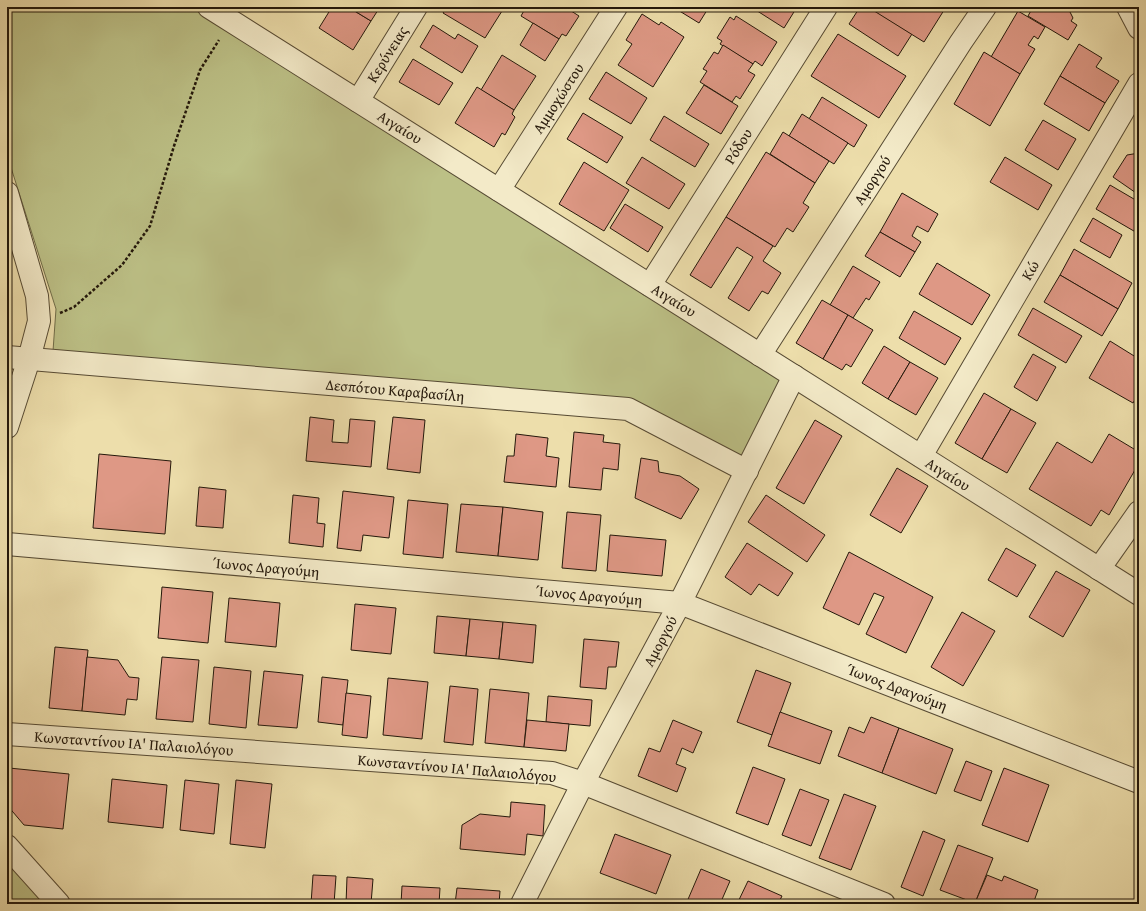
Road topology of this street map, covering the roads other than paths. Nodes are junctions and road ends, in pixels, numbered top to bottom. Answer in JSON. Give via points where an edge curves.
{"nodes":[{"id":1,"x":210,"y":7,"type":"edge"},
{"id":2,"x":416,"y":7,"type":"edge"},
{"id":3,"x":616,"y":7,"type":"edge"},
{"id":4,"x":826,"y":7,"type":"edge"},
{"id":5,"x":985,"y":7,"type":"edge"},
{"id":6,"x":1128,"y":7,"type":"edge"},
{"id":7,"x":1139,"y":28,"type":"edge"},
{"id":8,"x":1139,"y":84,"type":"edge"},
{"id":9,"x":358,"y":101,"type":"junction"},
{"id":10,"x":499,"y":190,"type":"junction"},
{"id":11,"x":7,"y":193,"type":"edge"},
{"id":12,"x":650,"y":285,"type":"junction"},
{"id":13,"x":760,"y":355,"type":"junction"},
{"id":14,"x":7,"y":357,"type":"edge"},
{"id":15,"x":29,"y":359,"type":"junction"},
{"id":16,"x":794,"y":376,"type":"junction"},
{"id":17,"x":7,"y":427,"type":"edge"},
{"id":18,"x":921,"y":456,"type":"junction"},
{"id":19,"x":746,"y":471,"type":"junction"},
{"id":20,"x":1139,"y":512,"type":"edge"},
{"id":21,"x":7,"y":544,"type":"edge"},
{"id":22,"x":1099,"y":569,"type":"junction"},
{"id":23,"x":1139,"y":594,"type":"edge"},
{"id":24,"x":680,"y":603,"type":"junction"},
{"id":25,"x":7,"y":734,"type":"edge"},
{"id":26,"x":1139,"y":782,"type":"edge"},
{"id":27,"x":583,"y":783,"type":"junction"},
{"id":28,"x":7,"y":846,"type":"edge"},
{"id":29,"x":59,"y":904,"type":"edge"},
{"id":30,"x":522,"y":904,"type":"edge"},
{"id":31,"x":884,"y":904,"type":"edge"}],
"edges":[{"from":1,"to":9,"type":"street","name":"Αιγαίου"},
{"from":2,"to":9,"type":"street","name":"Κερύνειας"},
{"from":3,"to":10,"type":"street","name":"Αμμοχώστου"},
{"from":4,"to":12,"type":"street","name":"Ρόδου"},
{"from":5,"to":13,"type":"street","name":"Αμοργού"},
{"from":6,"to":7,"type":"street"},
{"from":8,"to":18,"type":"street","name":"Κώ"},
{"from":9,"to":10,"type":"street","name":"Αιγαίου"},
{"from":10,"to":12,"type":"street","name":"Αιγαίου"},
{"from":11,"to":15,"type":"street","via":[[37,296],[39,321]]},
{"from":12,"to":13,"type":"street","name":"Αιγαίου"},
{"from":13,"to":16,"type":"street","name":"Αιγαίου"},
{"from":14,"to":15,"type":"street","name":"Δεσπότου Καραβασίλη"},
{"from":15,"to":17,"type":"street"},
{"from":15,"to":19,"type":"street","name":"Δεσπότου Καραβασίλη","via":[[628,409]]},
{"from":16,"to":18,"type":"street","name":"Αιγαίου"},
{"from":16,"to":19,"type":"street","name":"Αμοργού"},
{"from":18,"to":22,"type":"street","name":"Αιγαίου"},
{"from":19,"to":24,"type":"street","name":"Αμοργού"},
{"from":20,"to":22,"type":"street"},
{"from":21,"to":24,"type":"street","name":"Ίωνος Δραγούμη"},
{"from":22,"to":23,"type":"street","name":"Αιγαίου"},
{"from":24,"to":26,"type":"street","name":"Ίωνος Δραγούμη"},
{"from":24,"to":27,"type":"street","name":"Αμοργού"},
{"from":25,"to":27,"type":"street","name":"Κωνσταντίνου ΙΑ' Παλαιολόγου","via":[[552,773]]},
{"from":27,"to":30,"type":"street","name":"Αμοργού"},
{"from":27,"to":31,"type":"street","name":"Κωνσταντίνου ΙΑ' Παλαιολόγου"},
{"from":28,"to":29,"type":"street"}]}
